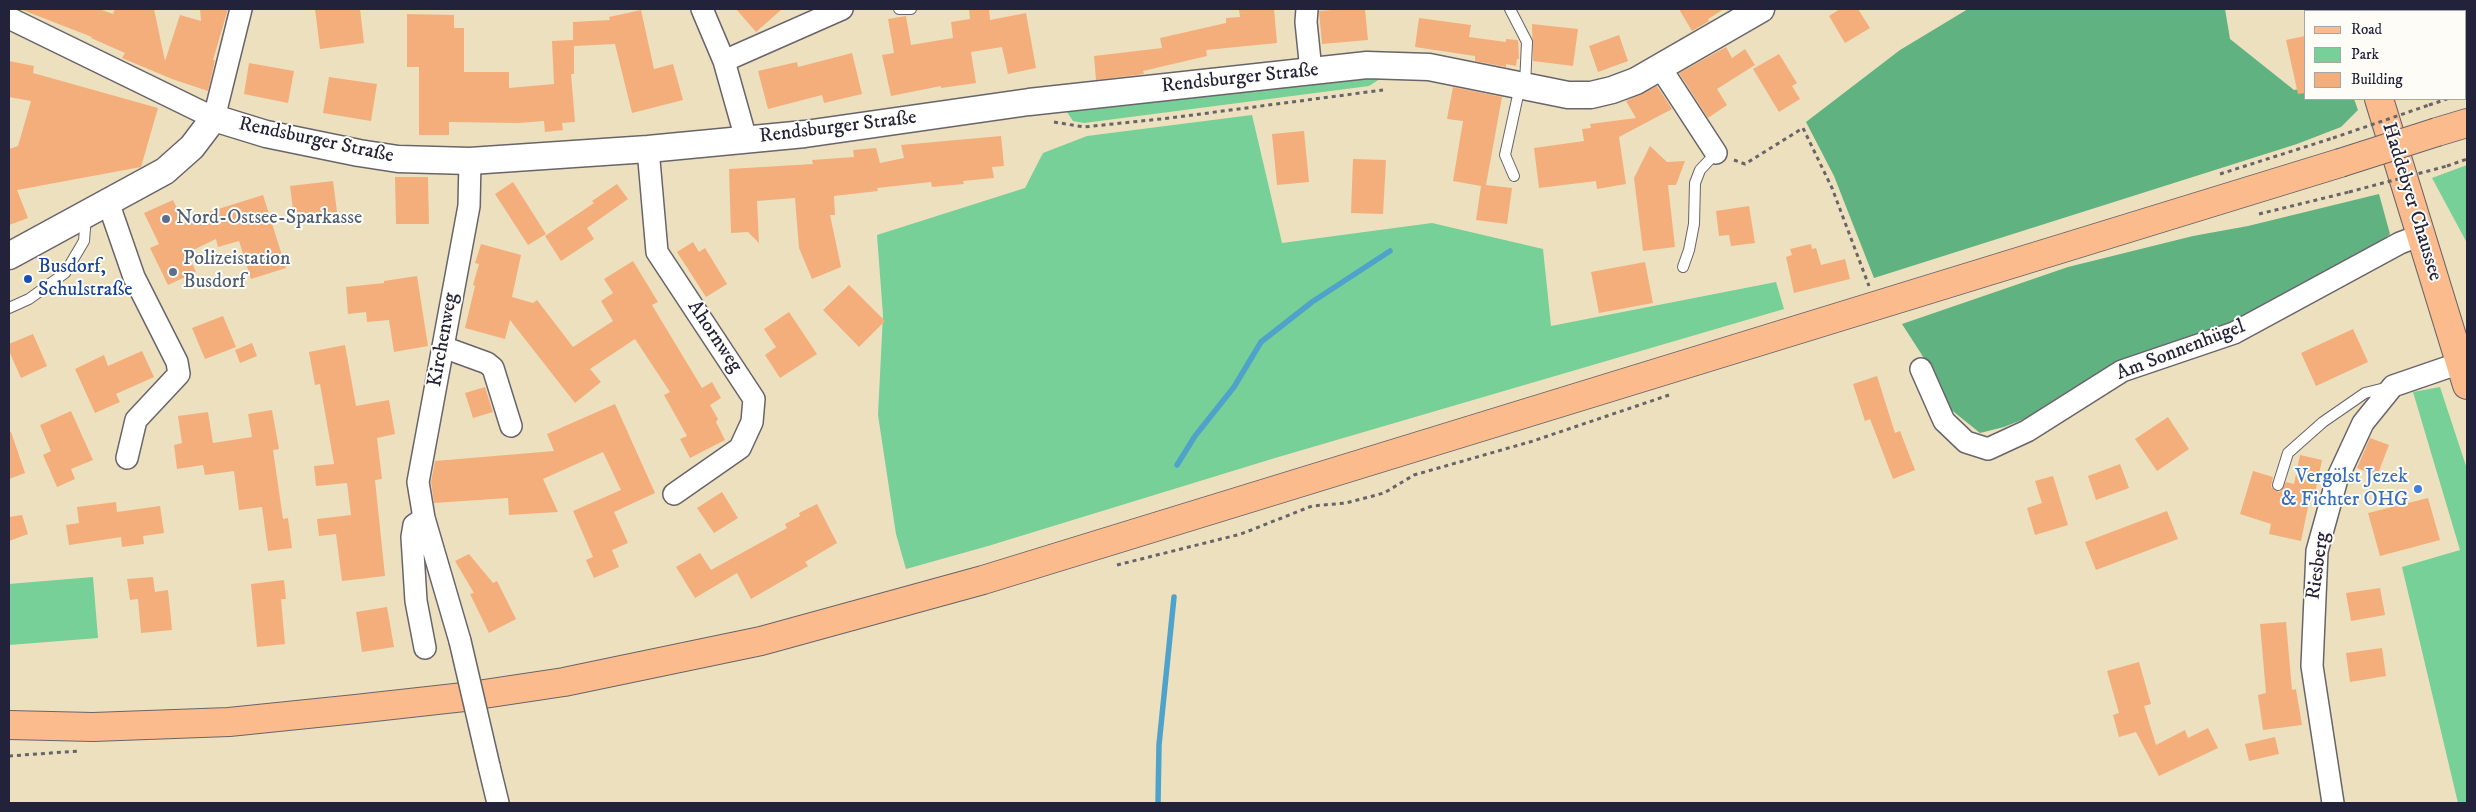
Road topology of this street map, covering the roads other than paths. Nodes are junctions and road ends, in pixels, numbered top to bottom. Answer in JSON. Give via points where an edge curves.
{"nodes":[{"id":1,"x":241,"y":9,"type":"edge"},
{"id":2,"x":702,"y":9,"type":"edge"},
{"id":3,"x":842,"y":9,"type":"edge"},
{"id":4,"x":899,"y":9,"type":"edge"},
{"id":5,"x":911,"y":9,"type":"edge"},
{"id":6,"x":1307,"y":9,"type":"edge"},
{"id":7,"x":1510,"y":9,"type":"edge"},
{"id":8,"x":1761,"y":9,"type":"edge"},
{"id":9,"x":9,"y":18,"type":"edge"},
{"id":10,"x":724,"y":61,"type":"junction"},
{"id":11,"x":1670,"y":61,"type":"junction"},
{"id":12,"x":1311,"y":71,"type":"junction"},
{"id":13,"x":1522,"y":86,"type":"junction"},
{"id":14,"x":2379,"y":100,"type":"edge"},
{"id":15,"x":214,"y":118,"type":"junction"},
{"id":16,"x":2467,"y":123,"type":"edge"},
{"id":17,"x":746,"y":139,"type":"junction"},
{"id":18,"x":648,"y":149,"type":"junction"},
{"id":19,"x":1716,"y":154,"type":"joint"},
{"id":20,"x":470,"y":161,"type":"junction"},
{"id":21,"x":1514,"y":176,"type":"dead end"},
{"id":22,"x":97,"y":208,"type":"junction"},
{"id":23,"x":2421,"y":235,"type":"junction"},
{"id":24,"x":9,"y":256,"type":"edge"},
{"id":25,"x":1683,"y":267,"type":"dead end"},
{"id":26,"x":9,"y":308,"type":"edge"},
{"id":27,"x":443,"y":347,"type":"junction"},
{"id":28,"x":1921,"y":369,"type":"dead end"},
{"id":29,"x":2464,"y":374,"type":"edge"},
{"id":30,"x":2393,"y":386,"type":"junction"},
{"id":31,"x":512,"y":426,"type":"dead end"},
{"id":32,"x":127,"y":458,"type":"dead end"},
{"id":33,"x":2278,"y":485,"type":"dead end"},
{"id":34,"x":674,"y":494,"type":"dead end"},
{"id":35,"x":424,"y":518,"type":"junction"},
{"id":36,"x":425,"y":648,"type":"dead end"},
{"id":37,"x":9,"y":724,"type":"edge"},
{"id":38,"x":498,"y":803,"type":"edge"},
{"id":39,"x":2333,"y":803,"type":"edge"}],
"edges":[{"from":1,"to":15,"type":"street"},
{"from":2,"to":10,"type":"street"},
{"from":3,"to":10,"type":"street"},
{"from":4,"to":5,"type":"lane"},
{"from":6,"to":12,"type":"street"},
{"from":7,"to":13,"type":"lane","via":[[1527,42]]},
{"from":8,"to":11,"type":"street","name":"Rendsburger Straße"},
{"from":9,"to":15,"type":"street","name":"Rendsburger Straße"},
{"from":10,"to":17,"type":"street"},
{"from":11,"to":13,"type":"street","name":"Rendsburger Straße","via":[[1636,81],[1591,95],[1568,95]]},
{"from":11,"to":19,"type":"street"},
{"from":12,"to":13,"type":"street","name":"Rendsburger Straße","via":[[1367,65],[1410,65]]},
{"from":12,"to":17,"type":"street","name":"Rendsburger Straße","via":[[1029,102],[805,134]]},
{"from":13,"to":21,"type":"lane","via":[[1505,155]]},
{"from":14,"to":23,"type":"main road","name":"Haddebyer Chaussee"},
{"from":15,"to":20,"type":"street","name":"Rendsburger Straße","via":[[266,134],[359,153]]},
{"from":15,"to":22,"type":"street","via":[[192,147],[164,171]]},
{"from":16,"to":37,"type":"main road","bridge":true,"via":[[2437,132],[2336,150],[983,580],[761,641],[564,682],[356,709],[229,722],[93,726]]},
{"from":17,"to":18,"type":"street","name":"Rendsburger Straße"},
{"from":18,"to":20,"type":"street","name":"Rendsburger Straße"},
{"from":18,"to":34,"type":"street","name":"Ahornweg","via":[[657,252],[754,399],[752,422],[740,448]]},
{"from":19,"to":25,"type":"lane","via":[[1700,170],[1695,183],[1694,224],[1690,250]]},
{"from":20,"to":27,"type":"street","name":"Kirchenweg","via":[[469,206]]},
{"from":22,"to":24,"type":"street"},
{"from":22,"to":26,"type":"lane","via":[[84,241],[65,273],[29,299]]},
{"from":22,"to":32,"type":"street","via":[[177,362],[179,374],[136,420]]},
{"from":23,"to":28,"type":"street","name":"Am Sonnenhügel","via":[[2400,243],[2234,333],[2122,371],[2027,431],[1988,449],[1966,442],[1944,421]]},
{"from":23,"to":29,"type":"main road","name":"Haddebyer Chaussee"},
{"from":27,"to":31,"type":"street","via":[[493,368]]},
{"from":27,"to":35,"type":"street","name":"Kirchenweg","via":[[418,482]]},
{"from":29,"to":30,"type":"street"},
{"from":30,"to":33,"type":"lane","via":[[2365,392],[2323,422],[2288,453]]},
{"from":30,"to":39,"type":"street","name":"Riesberg","via":[[2363,423],[2337,479],[2317,551],[2312,666]]},
{"from":35,"to":36,"type":"street","via":[[414,525],[412,537],[416,601]]},
{"from":35,"to":38,"type":"street","name":"Kirchenweg","bridge":true,"via":[[460,641]]}]}
